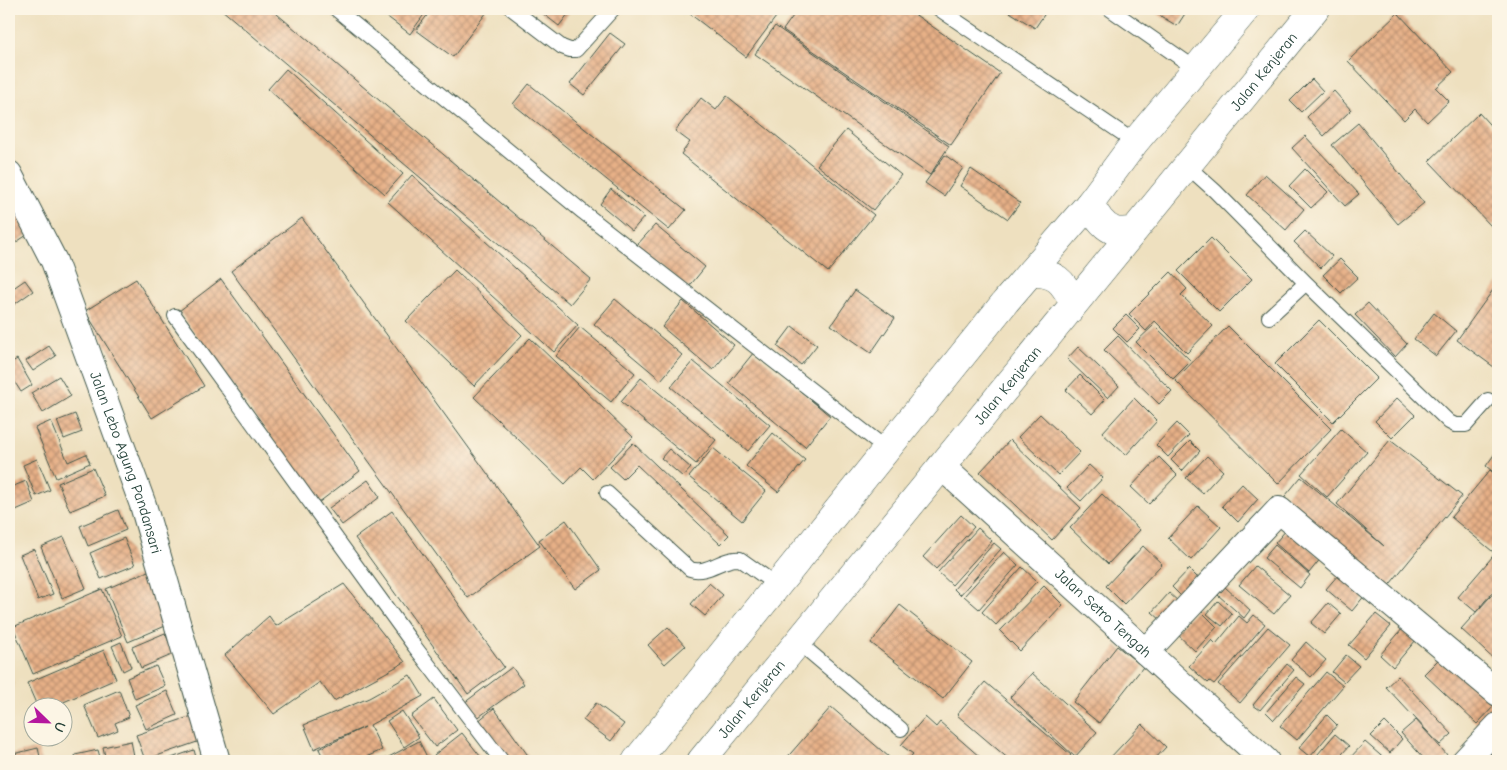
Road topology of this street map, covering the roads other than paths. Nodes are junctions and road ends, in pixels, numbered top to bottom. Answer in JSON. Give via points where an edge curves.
{"nodes":[{"id":1,"x":336,"y":9,"type":"edge"},
{"id":2,"x":512,"y":9,"type":"edge"},
{"id":3,"x":613,"y":9,"type":"edge"},
{"id":4,"x":939,"y":9,"type":"edge"},
{"id":5,"x":1110,"y":9,"type":"edge"},
{"id":6,"x":1246,"y":9,"type":"edge"},
{"id":7,"x":1315,"y":9,"type":"edge"},
{"id":8,"x":1196,"y":69,"type":"junction"},
{"id":9,"x":1135,"y":142,"type":"junction"},
{"id":10,"x":1186,"y":165,"type":"junction"},
{"id":11,"x":9,"y":174,"type":"edge"},
{"id":12,"x":1090,"y":203,"type":"junction"},
{"id":13,"x":1132,"y":231,"type":"junction"},
{"id":14,"x":1032,"y":272,"type":"junction"},
{"id":15,"x":1306,"y":283,"type":"junction"},
{"id":16,"x":1074,"y":302,"type":"junction"},
{"id":17,"x":175,"y":316,"type":"dead end"},
{"id":18,"x":1269,"y":318,"type":"dead end"},
{"id":19,"x":1488,"y":400,"type":"dead end"},
{"id":20,"x":888,"y":450,"type":"junction"},
{"id":21,"x":941,"y":466,"type":"junction"},
{"id":22,"x":607,"y":493,"type":"dead end"},
{"id":23,"x":778,"y":586,"type":"junction"},
{"id":24,"x":798,"y":642,"type":"junction"},
{"id":25,"x":1146,"y":652,"type":"junction"},
{"id":26,"x":1498,"y":693,"type":"edge"},
{"id":27,"x":1498,"y":726,"type":"edge"},
{"id":28,"x":901,"y":730,"type":"dead end"},
{"id":29,"x":217,"y":761,"type":"edge"},
{"id":30,"x":502,"y":761,"type":"edge"},
{"id":31,"x":636,"y":761,"type":"edge"},
{"id":32,"x":701,"y":761,"type":"edge"},
{"id":33,"x":1266,"y":761,"type":"edge"},
{"id":34,"x":1465,"y":761,"type":"edge"}],
"edges":[{"from":1,"to":20,"type":"lane","via":[[583,212]]},
{"from":2,"to":3,"type":"lane","via":[[562,46],[576,50]]},
{"from":4,"to":9,"type":"lane"},
{"from":5,"to":8,"type":"lane"},
{"from":6,"to":8,"type":"main road"},
{"from":7,"to":10,"type":"main road","name":"Jalan Kenjeran"},
{"from":8,"to":9,"type":"main road"},
{"from":9,"to":12,"type":"main road"},
{"from":10,"to":13,"type":"main road","name":"Jalan Kenjeran"},
{"from":10,"to":15,"type":"lane"},
{"from":11,"to":29,"type":"street","name":"Jalan Lebo Agung Pandansari","via":[[54,262],[143,505]]},
{"from":12,"to":13,"type":"main road","via":[[1096,216],[1107,226],[1115,231]]},
{"from":12,"to":14,"type":"main road"},
{"from":13,"to":16,"type":"main road","name":"Jalan Kenjeran"},
{"from":14,"to":16,"type":"main road","via":[[1048,273],[1054,277]]},
{"from":14,"to":20,"type":"main road"},
{"from":15,"to":18,"type":"lane"},
{"from":15,"to":19,"type":"lane","via":[[1449,422],[1466,425]]},
{"from":16,"to":21,"type":"main road","name":"Jalan Kenjeran"},
{"from":17,"to":30,"type":"lane","via":[[415,647]]},
{"from":20,"to":23,"type":"main road"},
{"from":21,"to":24,"type":"main road","name":"Jalan Kenjeran"},
{"from":21,"to":25,"type":"street","name":"Jalan Setro Tengah"},
{"from":22,"to":23,"type":"lane","via":[[690,569],[698,571],[740,559]]},
{"from":23,"to":31,"type":"main road"},
{"from":24,"to":28,"type":"lane"},
{"from":24,"to":32,"type":"main road","name":"Jalan Kenjeran"},
{"from":25,"to":26,"type":"street","via":[[1279,510]]},
{"from":25,"to":33,"type":"street","name":"Jalan Setro Tengah"},
{"from":27,"to":34,"type":"street"}]}
